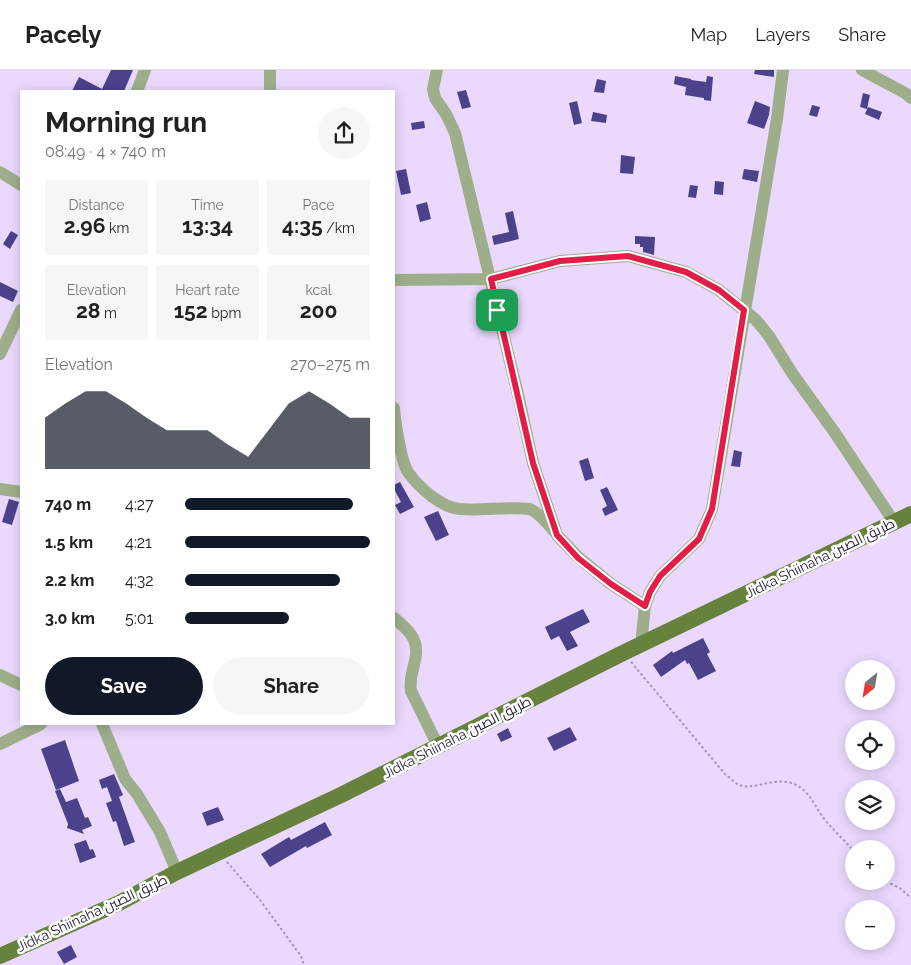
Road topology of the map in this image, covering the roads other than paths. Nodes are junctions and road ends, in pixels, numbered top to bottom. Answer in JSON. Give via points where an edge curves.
{"nodes":[{"id":1,"x":145,"y":70,"type":"edge"},
{"id":2,"x":270,"y":70,"type":"edge"},
{"id":3,"x":437,"y":70,"type":"edge"},
{"id":4,"x":783,"y":70,"type":"edge"},
{"id":5,"x":862,"y":70,"type":"edge"},
{"id":6,"x":137,"y":90,"type":"edge"},
{"id":7,"x":270,"y":90,"type":"edge"},
{"id":8,"x":911,"y":98,"type":"edge"},
{"id":9,"x":0,"y":172,"type":"edge"},
{"id":10,"x":20,"y":184,"type":"edge"},
{"id":11,"x":491,"y":279,"type":"junction"},
{"id":12,"x":395,"y":280,"type":"edge"},
{"id":13,"x":744,"y":310,"type":"junction"},
{"id":14,"x":20,"y":312,"type":"edge"},
{"id":15,"x":0,"y":354,"type":"edge"},
{"id":16,"x":395,"y":419,"type":"edge"},
{"id":17,"x":0,"y":489,"type":"edge"},
{"id":18,"x":20,"y":492,"type":"edge"},
{"id":19,"x":911,"y":514,"type":"edge"},
{"id":20,"x":894,"y":522,"type":"junction"},
{"id":21,"x":557,"y":535,"type":"junction"},
{"id":22,"x":645,"y":606,"type":"junction"},
{"id":23,"x":395,"y":619,"type":"edge"},
{"id":24,"x":641,"y":645,"type":"junction"},
{"id":25,"x":0,"y":676,"type":"edge"},
{"id":26,"x":20,"y":684,"type":"edge"},
{"id":27,"x":39,"y":725,"type":"edge"},
{"id":28,"x":102,"y":725,"type":"edge"},
{"id":29,"x":0,"y":744,"type":"edge"},
{"id":30,"x":438,"y":746,"type":"junction"},
{"id":31,"x":177,"y":872,"type":"junction"},
{"id":32,"x":0,"y":956,"type":"edge"}],
"edges":[{"from":1,"to":6,"type":"street"},
{"from":2,"to":7,"type":"street"},
{"from":3,"to":11,"type":"street","via":[[433,89],[435,98],[455,133]]},
{"from":4,"to":13,"type":"street"},
{"from":5,"to":8,"type":"street"},
{"from":9,"to":10,"type":"street"},
{"from":11,"to":12,"type":"street"},
{"from":11,"to":13,"type":"street","via":[[560,261],[628,256],[686,272],[719,290]]},
{"from":11,"to":21,"type":"street","via":[[533,463]]},
{"from":13,"to":20,"type":"street","via":[[769,336]]},
{"from":13,"to":22,"type":"street","via":[[712,509],[699,539],[660,576]]},
{"from":14,"to":15,"type":"street"},
{"from":16,"to":21,"type":"street","via":[[407,472],[444,506],[458,510],[530,509],[544,519]]},
{"from":17,"to":18,"type":"street"},
{"from":19,"to":20,"type":"main road","name":"Jidka Shiinaha طريق الصين"},
{"from":20,"to":24,"type":"main road","name":"Jidka Shiinaha طريق الصين"},
{"from":21,"to":22,"type":"street","via":[[578,558]]},
{"from":22,"to":24,"type":"street"},
{"from":23,"to":30,"type":"street","via":[[414,639],[417,651],[409,683]]},
{"from":24,"to":30,"type":"main road","name":"Jidka Shiinaha طريق الصين"},
{"from":25,"to":26,"type":"street"},
{"from":27,"to":29,"type":"street"},
{"from":28,"to":31,"type":"street","via":[[125,778],[160,832]]},
{"from":30,"to":31,"type":"main road","name":"Jidka Shiinaha طريق الصين"},
{"from":31,"to":32,"type":"main road","name":"Jidka Shiinaha طريق الصين","via":[[119,903]]}]}
